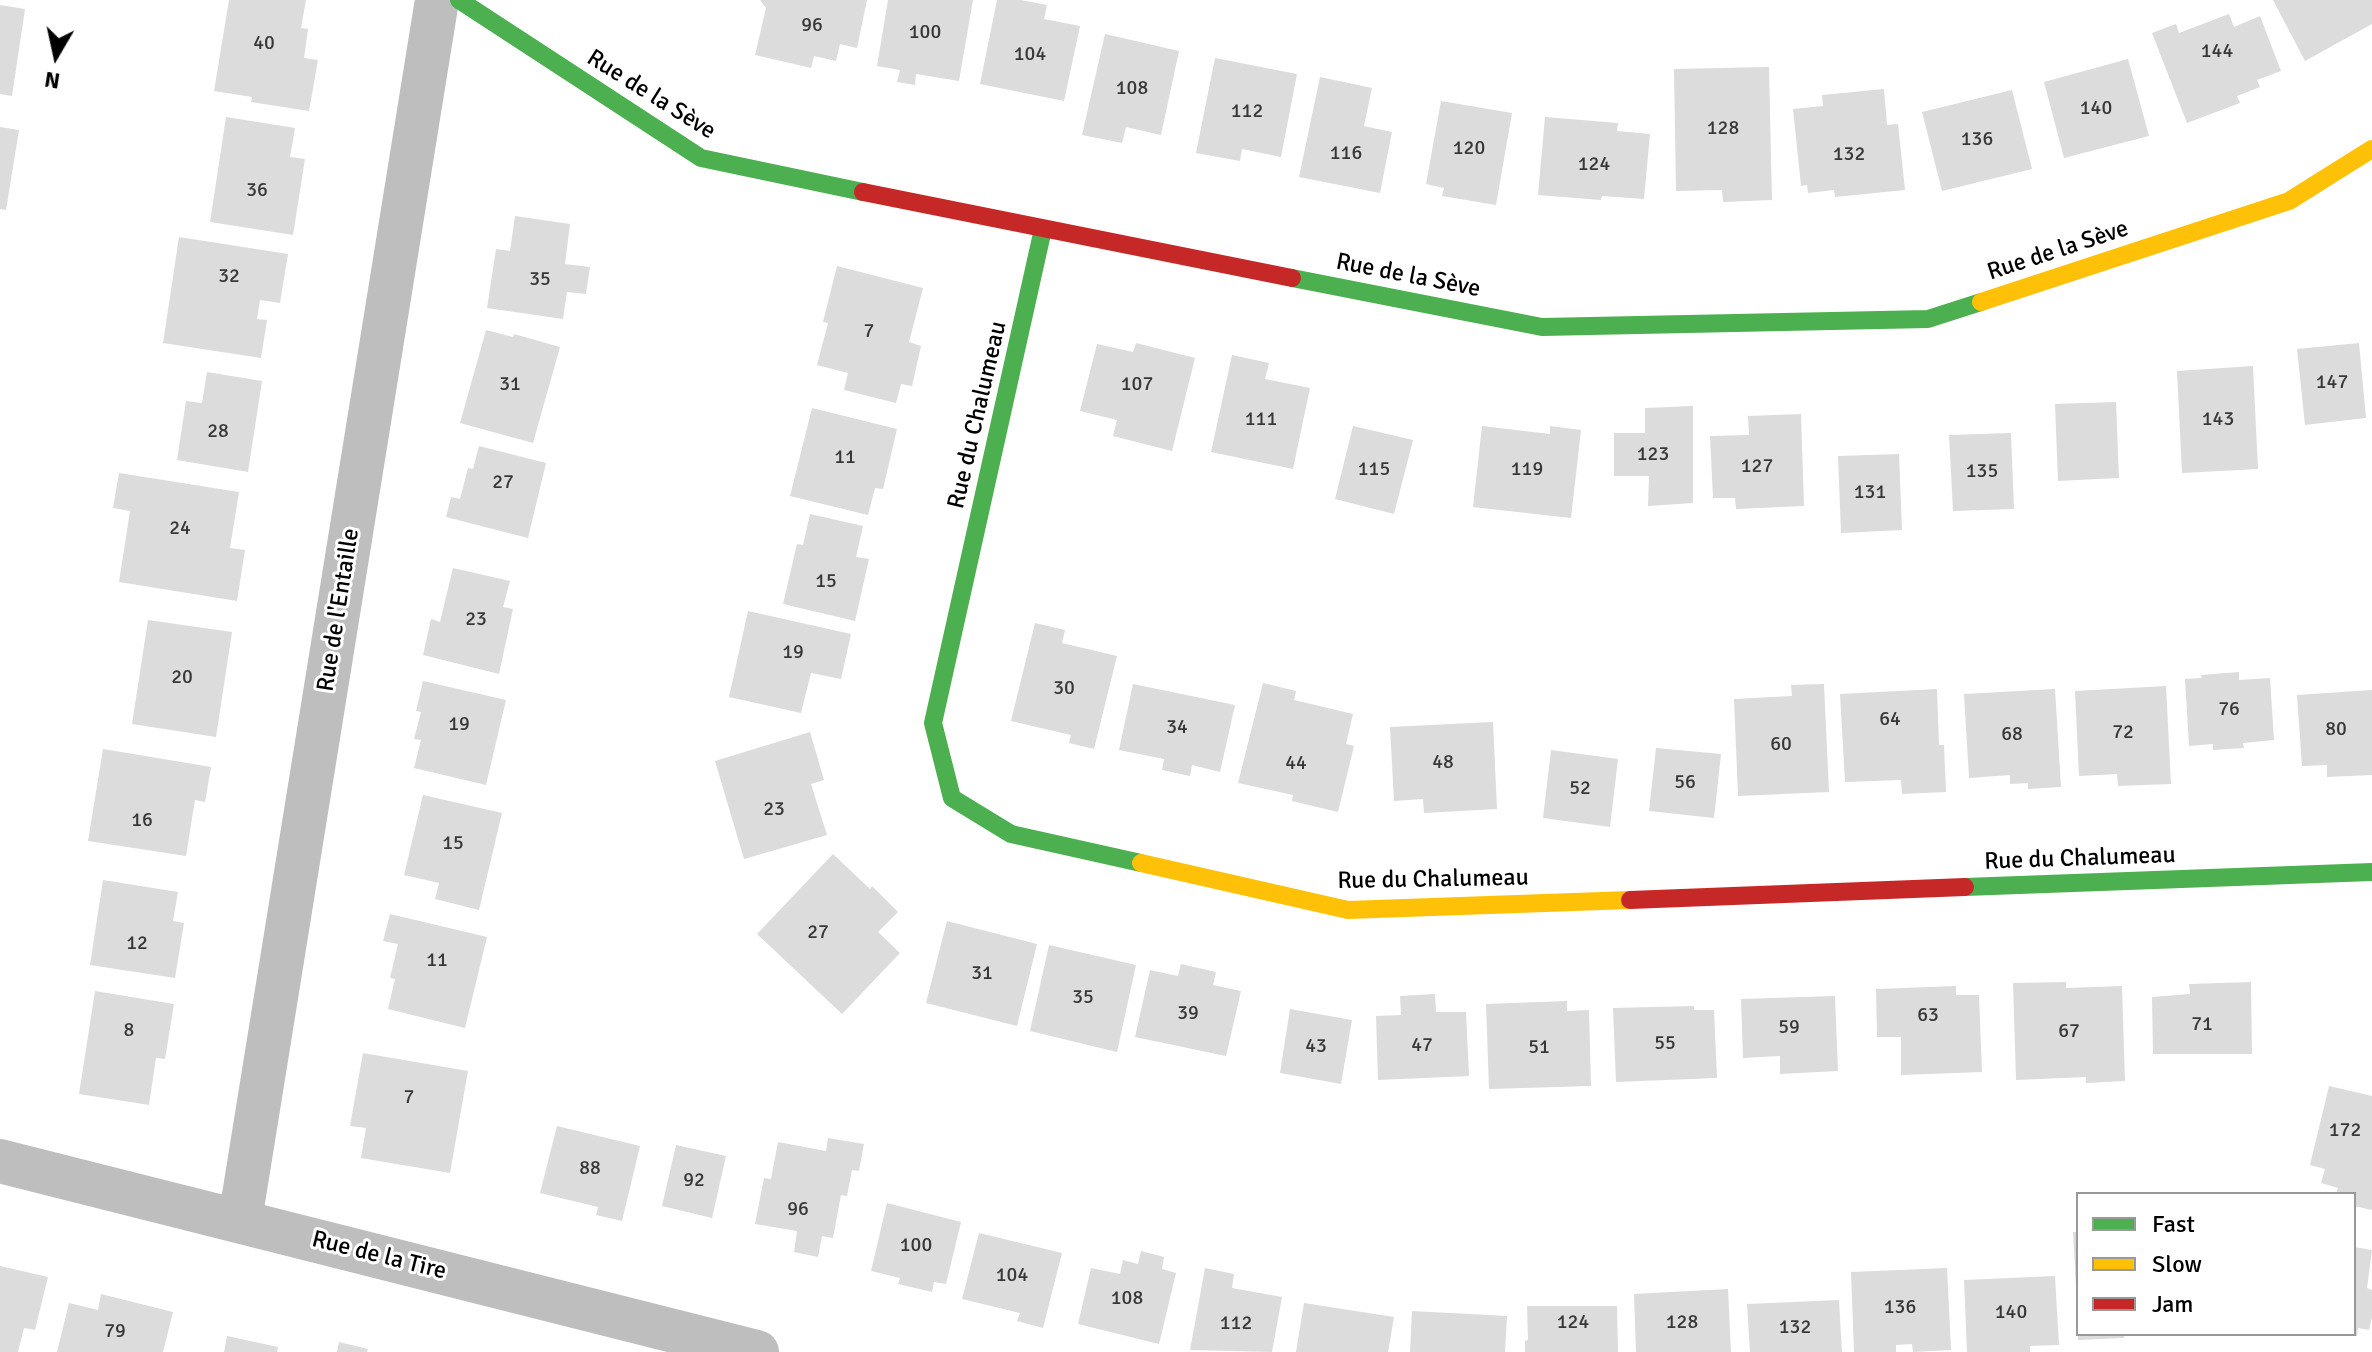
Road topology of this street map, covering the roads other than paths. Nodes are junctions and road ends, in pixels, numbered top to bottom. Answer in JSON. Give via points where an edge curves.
{"nodes":[{"id":1,"x":437,"y":0,"type":"edge"},
{"id":2,"x":459,"y":0,"type":"edge"},
{"id":3,"x":2372,"y":149,"type":"edge"},
{"id":4,"x":1043,"y":229,"type":"junction"},
{"id":5,"x":2372,"y":872,"type":"edge"},
{"id":6,"x":0,"y":1161,"type":"edge"},
{"id":7,"x":240,"y":1220,"type":"junction"},
{"id":8,"x":757,"y":1352,"type":"edge"}],
"edges":[{"from":1,"to":7,"type":"street","name":"Rue de l'Entaille"},
{"from":2,"to":4,"type":"street","name":"Rue de la Sève","via":[[701,158]]},
{"from":3,"to":4,"type":"street","name":"Rue de la Sève","via":[[2289,201],[1928,319],[1542,327]]},
{"from":4,"to":5,"type":"street","name":"Rue du Chalumeau","via":[[933,723],[952,798],[1011,834],[1348,910]]},
{"from":6,"to":7,"type":"street","name":"Rue de la Tire"},
{"from":7,"to":8,"type":"street","name":"Rue de la Tire"}]}
